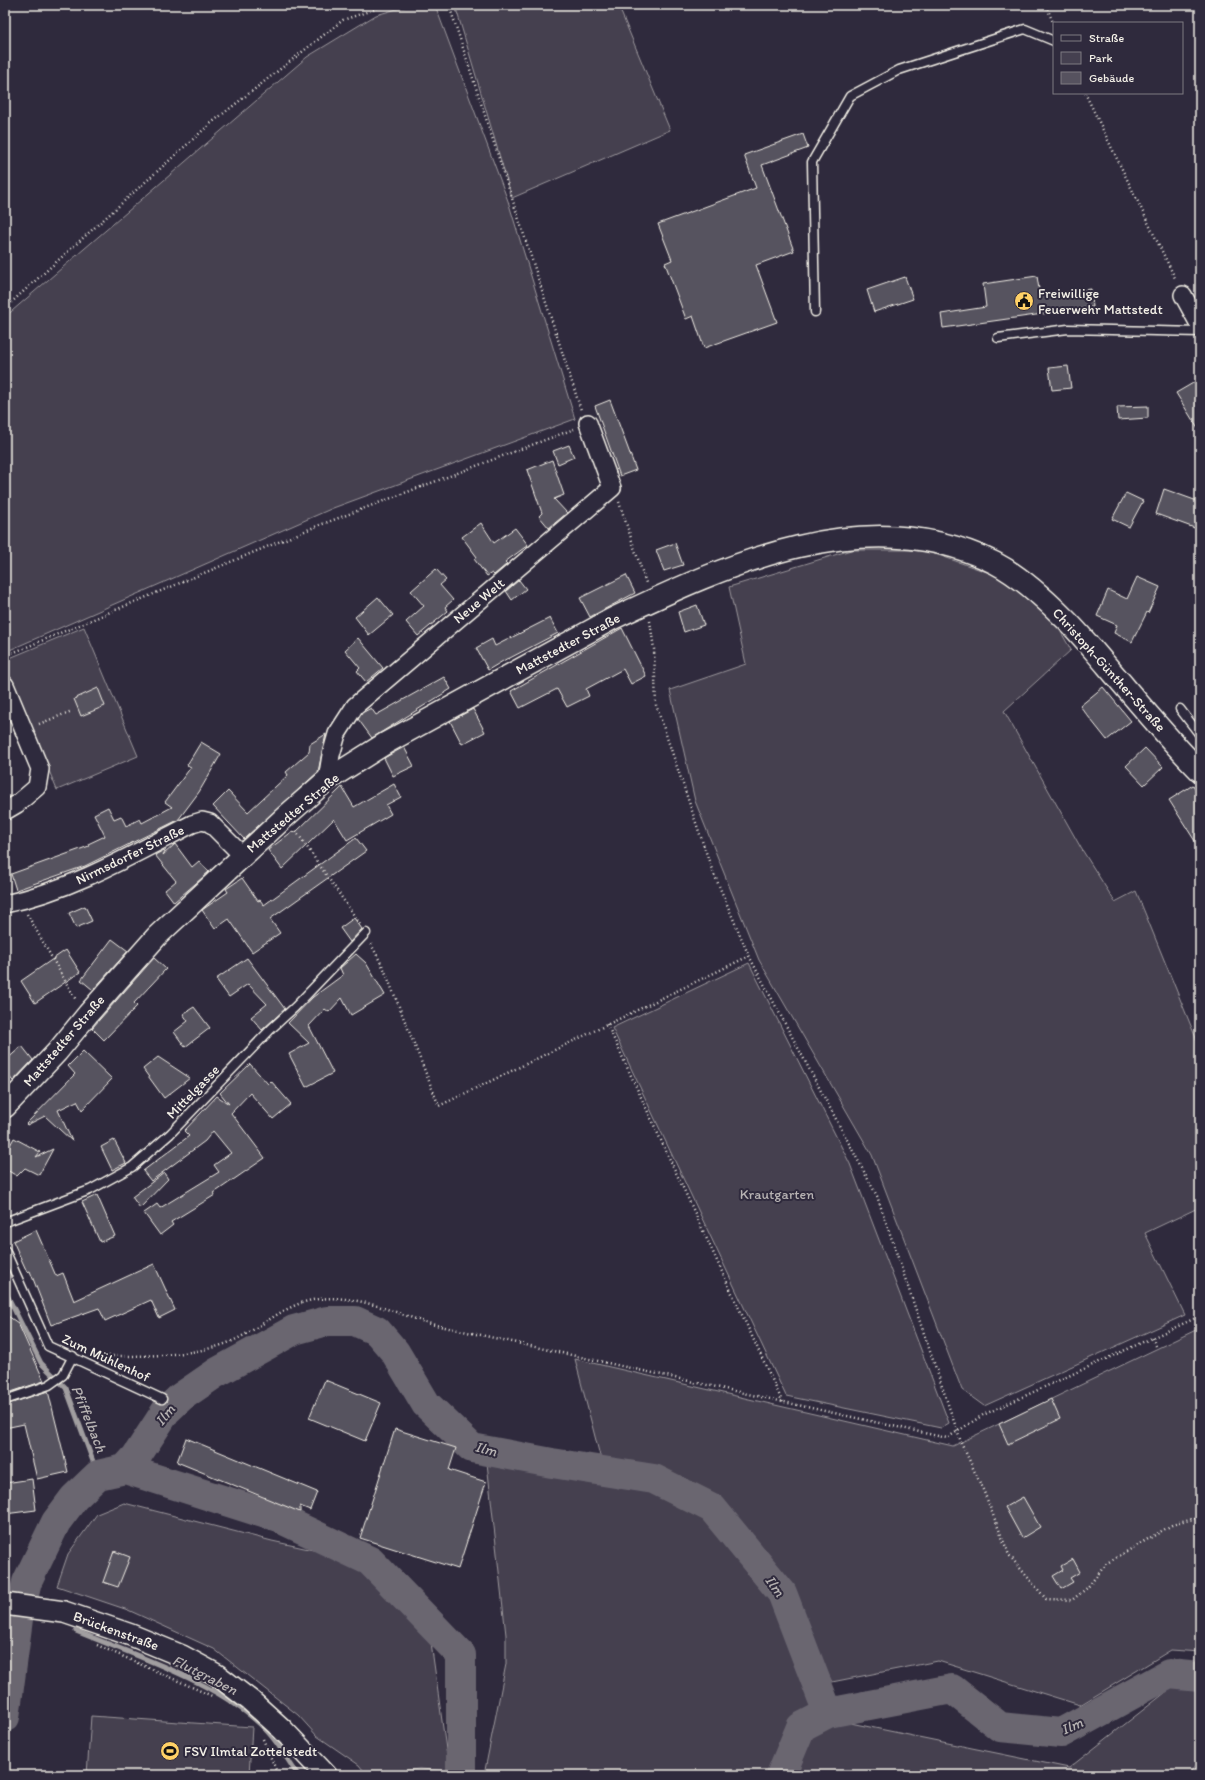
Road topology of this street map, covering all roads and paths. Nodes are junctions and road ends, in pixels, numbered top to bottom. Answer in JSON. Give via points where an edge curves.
{"nodes":[{"id":1,"x":387,"y":5,"type":"edge"},
{"id":2,"x":450,"y":5,"type":"edge"},
{"id":3,"x":1046,"y":5,"type":"edge"},
{"id":4,"x":1053,"y":22,"type":"edge"},
{"id":5,"x":1053,"y":41,"type":"edge"},
{"id":6,"x":1085,"y":94,"type":"edge"},
{"id":7,"x":1183,"y":295,"type":"joint"},
{"id":8,"x":5,"y":308,"type":"edge"},
{"id":9,"x":815,"y":312,"type":"dead end"},
{"id":10,"x":1200,"y":326,"type":"edge"},
{"id":11,"x":1200,"y":332,"type":"edge"},
{"id":12,"x":998,"y":338,"type":"dead end"},
{"id":13,"x":588,"y":423,"type":"junction"},
{"id":14,"x":612,"y":488,"type":"junction"},
{"id":15,"x":649,"y":602,"type":"junction"},
{"id":16,"x":5,"y":656,"type":"edge"},
{"id":17,"x":5,"y":685,"type":"edge"},
{"id":18,"x":1180,"y":709,"type":"dead end"},
{"id":19,"x":72,"y":711,"type":"dead end"},
{"id":20,"x":24,"y":730,"type":"junction"},
{"id":21,"x":1200,"y":734,"type":"edge"},
{"id":22,"x":1200,"y":771,"type":"edge"},
{"id":23,"x":327,"y":780,"type":"junction"},
{"id":24,"x":5,"y":811,"type":"edge"},
{"id":25,"x":286,"y":816,"type":"junction"},
{"id":26,"x":243,"y":856,"type":"junction"},
{"id":27,"x":23,"y":901,"type":"junction"},
{"id":28,"x":5,"y":904,"type":"edge"},
{"id":29,"x":366,"y":933,"type":"junction"},
{"id":30,"x":749,"y":956,"type":"junction"},
{"id":31,"x":88,"y":1014,"type":"junction"},
{"id":32,"x":608,"y":1024,"type":"junction"},
{"id":33,"x":5,"y":1108,"type":"edge"},
{"id":34,"x":5,"y":1222,"type":"edge"},
{"id":35,"x":5,"y":1250,"type":"edge"},
{"id":36,"x":1200,"y":1316,"type":"edge"},
{"id":37,"x":1152,"y":1338,"type":"junction"},
{"id":38,"x":1157,"y":1348,"type":"dead end"},
{"id":39,"x":73,"y":1356,"type":"junction"},
{"id":40,"x":162,"y":1399,"type":"dead end"},
{"id":41,"x":5,"y":1400,"type":"edge"},
{"id":42,"x":783,"y":1403,"type":"junction"},
{"id":43,"x":957,"y":1430,"type":"junction"},
{"id":44,"x":1200,"y":1517,"type":"edge"},
{"id":45,"x":5,"y":1604,"type":"edge"},
{"id":46,"x":90,"y":1642,"type":"dead end"},
{"id":47,"x":215,"y":1698,"type":"dead end"},
{"id":48,"x":263,"y":1738,"type":"dead end"},
{"id":49,"x":278,"y":1775,"type":"edge"},
{"id":50,"x":326,"y":1775,"type":"edge"}],
"edges":[{"from":1,"to":8,"type":"path","via":[[343,20],[210,124]]},
{"from":2,"to":13,"type":"path","via":[[578,405]]},
{"from":3,"to":4,"type":"path"},
{"from":5,"to":9,"type":"lane","via":[[1025,29],[899,70],[850,96],[812,162]]},
{"from":6,"to":7,"type":"path"},
{"from":7,"to":10,"type":"street"},
{"from":11,"to":12,"type":"lane","via":[[1068,329]]},
{"from":13,"to":14,"type":"street"},
{"from":13,"to":16,"type":"path","via":[[312,528]]},
{"from":14,"to":15,"type":"path","via":[[618,497]]},
{"from":14,"to":23,"type":"street","name":"Neue Welt","via":[[355,706],[337,734]]},
{"from":15,"to":22,"type":"street","name":"Christoph-Günther-Straße","via":[[736,565],[781,550],[828,539],[879,536],[926,540],[963,550],[996,563],[1027,585],[1064,617]]},
{"from":15,"to":23,"type":"street","name":"Mattstedter Straße","via":[[612,619],[392,739]]},
{"from":15,"to":30,"type":"path","via":[[656,705],[711,867]]},
{"from":17,"to":20,"type":"street"},
{"from":18,"to":21,"type":"lane","name":"Christoph-Günther-Straße"},
{"from":19,"to":20,"type":"path"},
{"from":20,"to":24,"type":"street","via":[[40,769],[37,787]]},
{"from":23,"to":25,"type":"street","name":"Mattstedter Straße"},
{"from":25,"to":26,"type":"street","name":"Mattstedter Straße"},
{"from":25,"to":29,"type":"path"},
{"from":26,"to":27,"type":"street","name":"Nirmsdorfer Straße","via":[[210,823],[202,821],[108,867]]},
{"from":26,"to":31,"type":"street","name":"Mattstedter Straße","via":[[158,936]]},
{"from":27,"to":28,"type":"street","name":"Nirmsdorfer Straße"},
{"from":27,"to":31,"type":"path","via":[[28,917],[76,1000]]},
{"from":29,"to":32,"type":"path","via":[[384,969],[439,1106]]},
{"from":29,"to":34,"type":"lane","name":"Mittelgasse","via":[[170,1134],[132,1168],[90,1190]]},
{"from":30,"to":32,"type":"path"},
{"from":30,"to":43,"type":"path","via":[[878,1196]]},
{"from":31,"to":33,"type":"street","name":"Mattstedter Straße"},
{"from":32,"to":42,"type":"path"},
{"from":35,"to":39,"type":"lane","name":"Zum Mühlenhof","via":[[48,1346]]},
{"from":36,"to":37,"type":"path"},
{"from":37,"to":38,"type":"path"},
{"from":37,"to":43,"type":"path","via":[[983,1415]]},
{"from":39,"to":40,"type":"lane","name":"Zum Mühlenhof"},
{"from":39,"to":41,"type":"lane","via":[[63,1374],[49,1385]]},
{"from":39,"to":42,"type":"path","via":[[206,1350],[231,1341],[288,1308],[319,1299],[356,1300],[430,1324]]},
{"from":42,"to":43,"type":"path","via":[[947,1438]]},
{"from":43,"to":44,"type":"path","via":[[1009,1555],[1046,1599],[1072,1600],[1087,1588],[1107,1563],[1172,1525]]},
{"from":45,"to":50,"type":"street","name":"Brückenstraße","via":[[64,1612],[182,1656],[217,1675],[256,1706]]},
{"from":46,"to":47,"type":"path"},
{"from":48,"to":49,"type":"path"}]}
